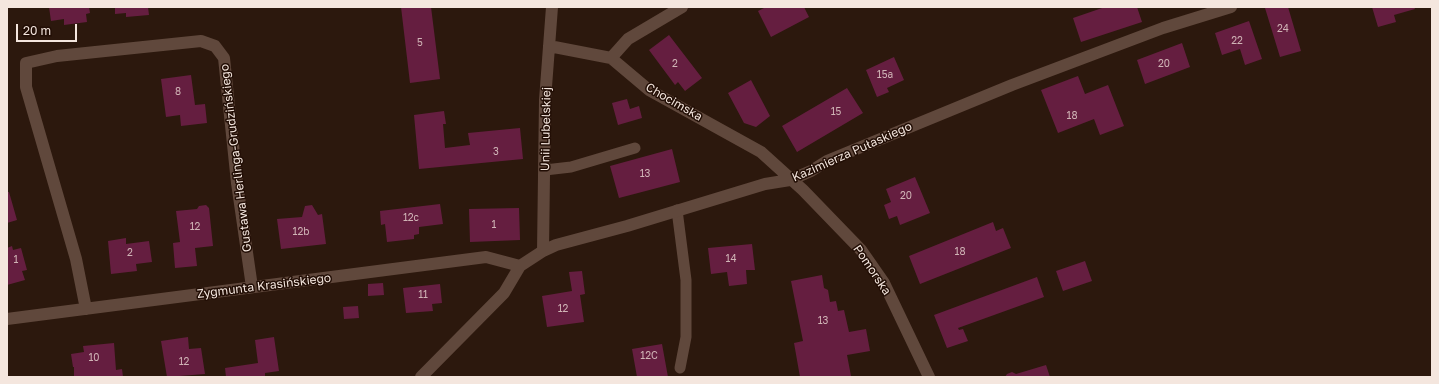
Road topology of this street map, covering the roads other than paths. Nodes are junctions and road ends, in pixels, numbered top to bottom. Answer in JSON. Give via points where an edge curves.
{"nodes":[{"id":1,"x":552,"y":7,"type":"edge"},
{"id":2,"x":682,"y":7,"type":"edge"},
{"id":3,"x":1231,"y":7,"type":"edge"},
{"id":4,"x":549,"y":46,"type":"junction"},
{"id":5,"x":611,"y":58,"type":"junction"},
{"id":6,"x":635,"y":148,"type":"dead end"},
{"id":7,"x":545,"y":170,"type":"junction"},
{"id":8,"x":790,"y":180,"type":"junction"},
{"id":9,"x":677,"y":210,"type":"junction"},
{"id":10,"x":543,"y":251,"type":"junction"},
{"id":11,"x":520,"y":266,"type":"junction"},
{"id":12,"x":252,"y":287,"type":"junction"},
{"id":13,"x":86,"y":309,"type":"junction"},
{"id":14,"x":7,"y":319,"type":"edge"},
{"id":15,"x":680,"y":368,"type":"dead end"},
{"id":16,"x":421,"y":377,"type":"edge"},
{"id":17,"x":929,"y":377,"type":"edge"}],
"edges":[{"from":1,"to":4,"type":"street","name":"Unii Lubelskiej"},
{"from":2,"to":5,"type":"street","via":[[628,39]]},
{"from":3,"to":8,"type":"street","name":"Kazimierza Pułaskiego","via":[[1163,28],[1005,87],[845,153]]},
{"from":4,"to":5,"type":"street","name":"Chocimska"},
{"from":4,"to":7,"type":"street","name":"Unii Lubelskiej","via":[[545,100]]},
{"from":5,"to":8,"type":"street","name":"Chocimska","via":[[649,90],[761,152]]},
{"from":6,"to":7,"type":"lane","via":[[571,167]]},
{"from":7,"to":10,"type":"street","name":"Unii Lubelskiej"},
{"from":8,"to":9,"type":"street","name":"Kazimierza Pułaskiego","via":[[765,184]]},
{"from":8,"to":17,"type":"street","name":"Pomorska","via":[[803,190],[861,250],[884,283]]},
{"from":9,"to":10,"type":"street","name":"Kazimierza Pułaskiego"},
{"from":9,"to":15,"type":"lane","via":[[686,280],[686,337]]},
{"from":10,"to":11,"type":"street","name":"Kazimierza Pułaskiego"},
{"from":11,"to":12,"type":"street","name":"Zygmunta Krasińskiego","via":[[486,257]]},
{"from":11,"to":16,"type":"street","name":"Kazimierza Pułaskiego","via":[[504,293]]},
{"from":12,"to":13,"type":"street","name":"Zygmunta Krasińskiego"},
{"from":12,"to":13,"type":"street","name":"Gustawa Herlinga-Grudzińskiego","via":[[237,183],[224,58],[215,46],[201,41],[57,56],[26,63],[26,87],[76,259]]},
{"from":13,"to":14,"type":"street","name":"Zygmunta Krasińskiego"}]}
